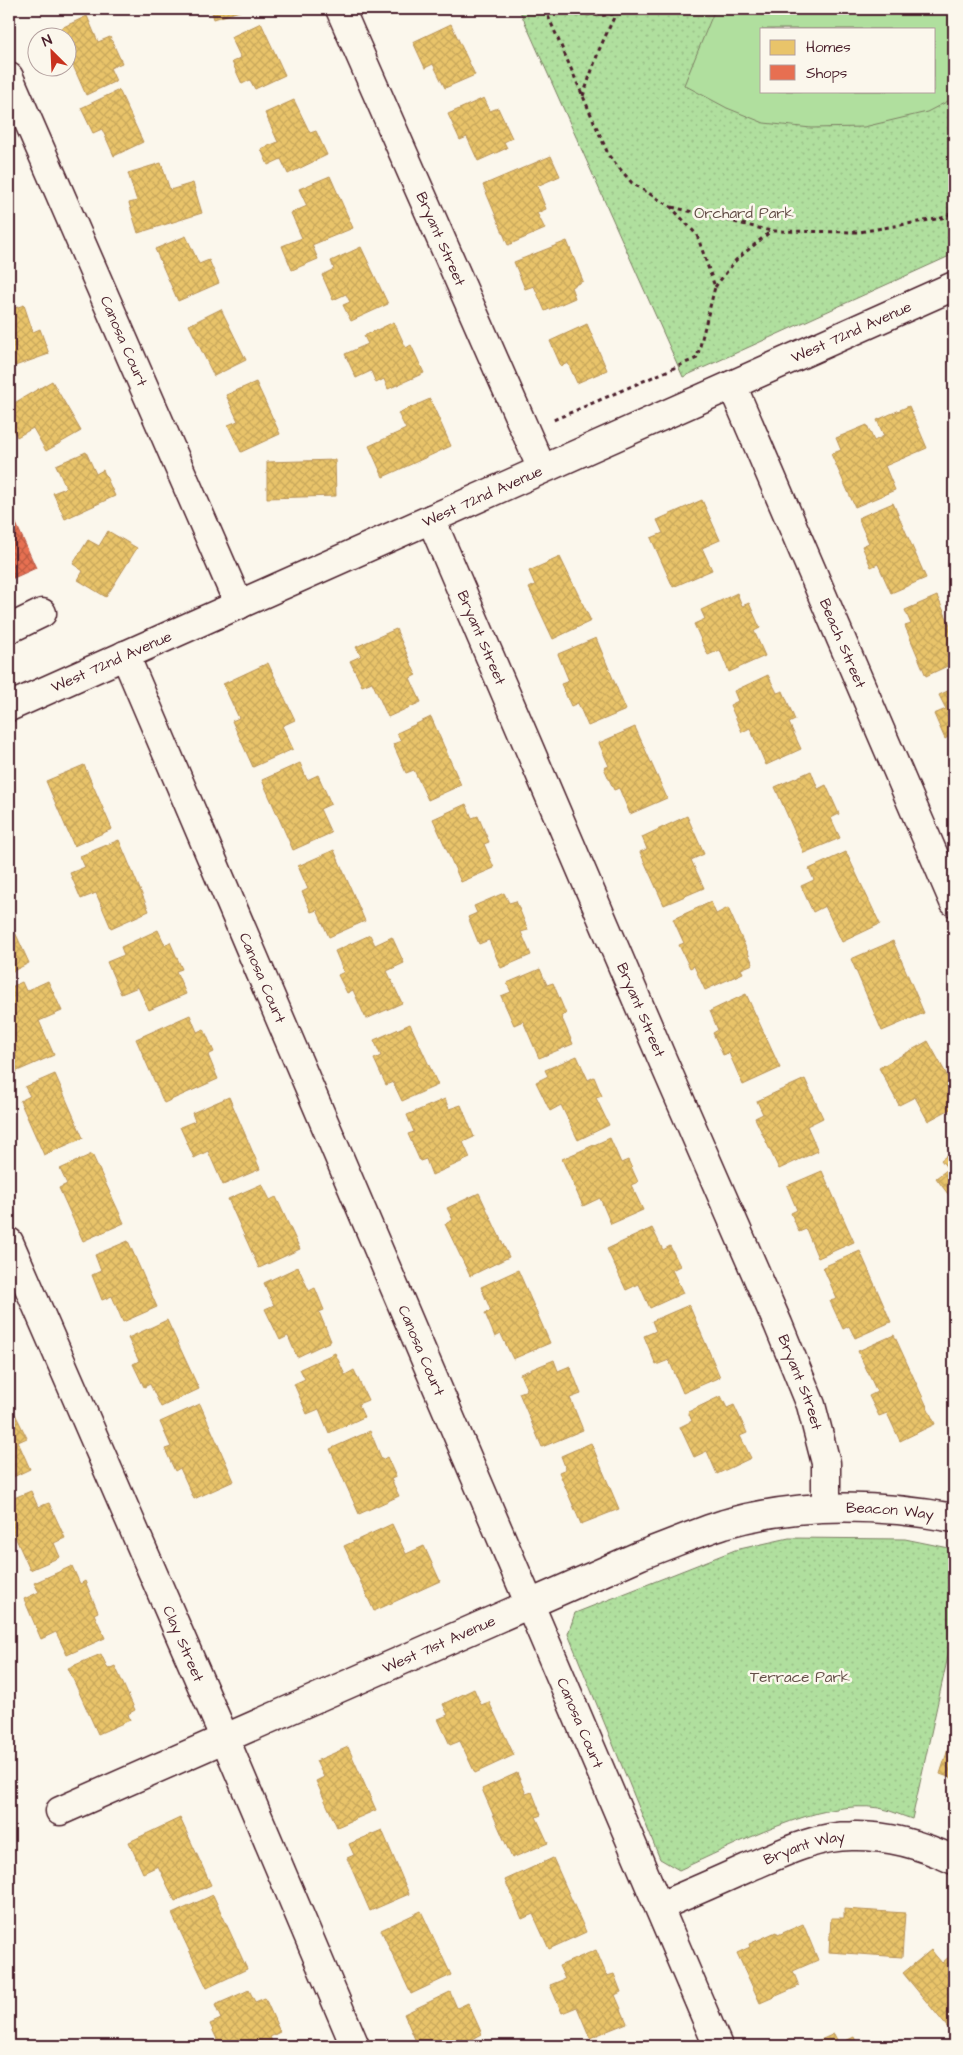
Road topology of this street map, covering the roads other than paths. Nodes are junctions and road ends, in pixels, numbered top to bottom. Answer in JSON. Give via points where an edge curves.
{"nodes":[{"id":1,"x":340,"y":9,"type":"edge"},
{"id":2,"x":9,"y":77,"type":"edge"},
{"id":3,"x":954,"y":286,"type":"edge"},
{"id":4,"x":732,"y":385,"type":"junction"},
{"id":5,"x":542,"y":469,"type":"junction"},
{"id":6,"x":431,"y":519,"type":"junction"},
{"id":7,"x":239,"y":604,"type":"junction"},
{"id":8,"x":42,"y":613,"type":"dead end"},
{"id":9,"x":9,"y":629,"type":"edge"},
{"id":10,"x":125,"y":655,"type":"junction"},
{"id":11,"x":9,"y":707,"type":"edge"},
{"id":12,"x":954,"y":902,"type":"edge"},
{"id":13,"x":9,"y":1242,"type":"edge"},
{"id":14,"x":826,"y":1507,"type":"junction"},
{"id":15,"x":954,"y":1518,"type":"edge"},
{"id":16,"x":531,"y":1604,"type":"junction"},
{"id":17,"x":225,"y":1739,"type":"junction"},
{"id":18,"x":60,"y":1811,"type":"dead end"},
{"id":19,"x":954,"y":1860,"type":"edge"},
{"id":20,"x":660,"y":1906,"type":"junction"},
{"id":21,"x":356,"y":2046,"type":"edge"},
{"id":22,"x":718,"y":2046,"type":"edge"}],
"edges":[{"from":1,"to":5,"type":"street","name":"Bryant Street"},
{"from":2,"to":7,"type":"street","name":"Canosa Court"},
{"from":3,"to":4,"type":"street","name":"West 72nd Avenue"},
{"from":4,"to":5,"type":"street","name":"West 72nd Avenue"},
{"from":4,"to":12,"type":"street","name":"Beach Street"},
{"from":5,"to":6,"type":"street","name":"West 72nd Avenue"},
{"from":6,"to":7,"type":"street","name":"West 72nd Avenue"},
{"from":6,"to":14,"type":"street","name":"Bryant Street","via":[[811,1405],[826,1463]]},
{"from":7,"to":10,"type":"street","name":"West 72nd Avenue"},
{"from":8,"to":9,"type":"street"},
{"from":10,"to":11,"type":"street","name":"West 72nd Avenue"},
{"from":10,"to":16,"type":"street","name":"Canosa Court"},
{"from":13,"to":17,"type":"street","name":"Clay Street"},
{"from":14,"to":15,"type":"street","name":"Beacon Way","via":[[915,1511]]},
{"from":14,"to":16,"type":"street","name":"West 71st Avenue","via":[[784,1510],[723,1524],[642,1555]]},
{"from":16,"to":17,"type":"street","name":"West 71st Avenue"},
{"from":16,"to":20,"type":"street","name":"Canosa Court"},
{"from":17,"to":18,"type":"street","name":"West 71st Avenue"},
{"from":17,"to":21,"type":"street","name":"Clay Street"},
{"from":19,"to":20,"type":"street","name":"Bryant Way","via":[[900,1840],[852,1836],[826,1839],[795,1847]]},
{"from":20,"to":22,"type":"street","name":"Canosa Court"}]}
